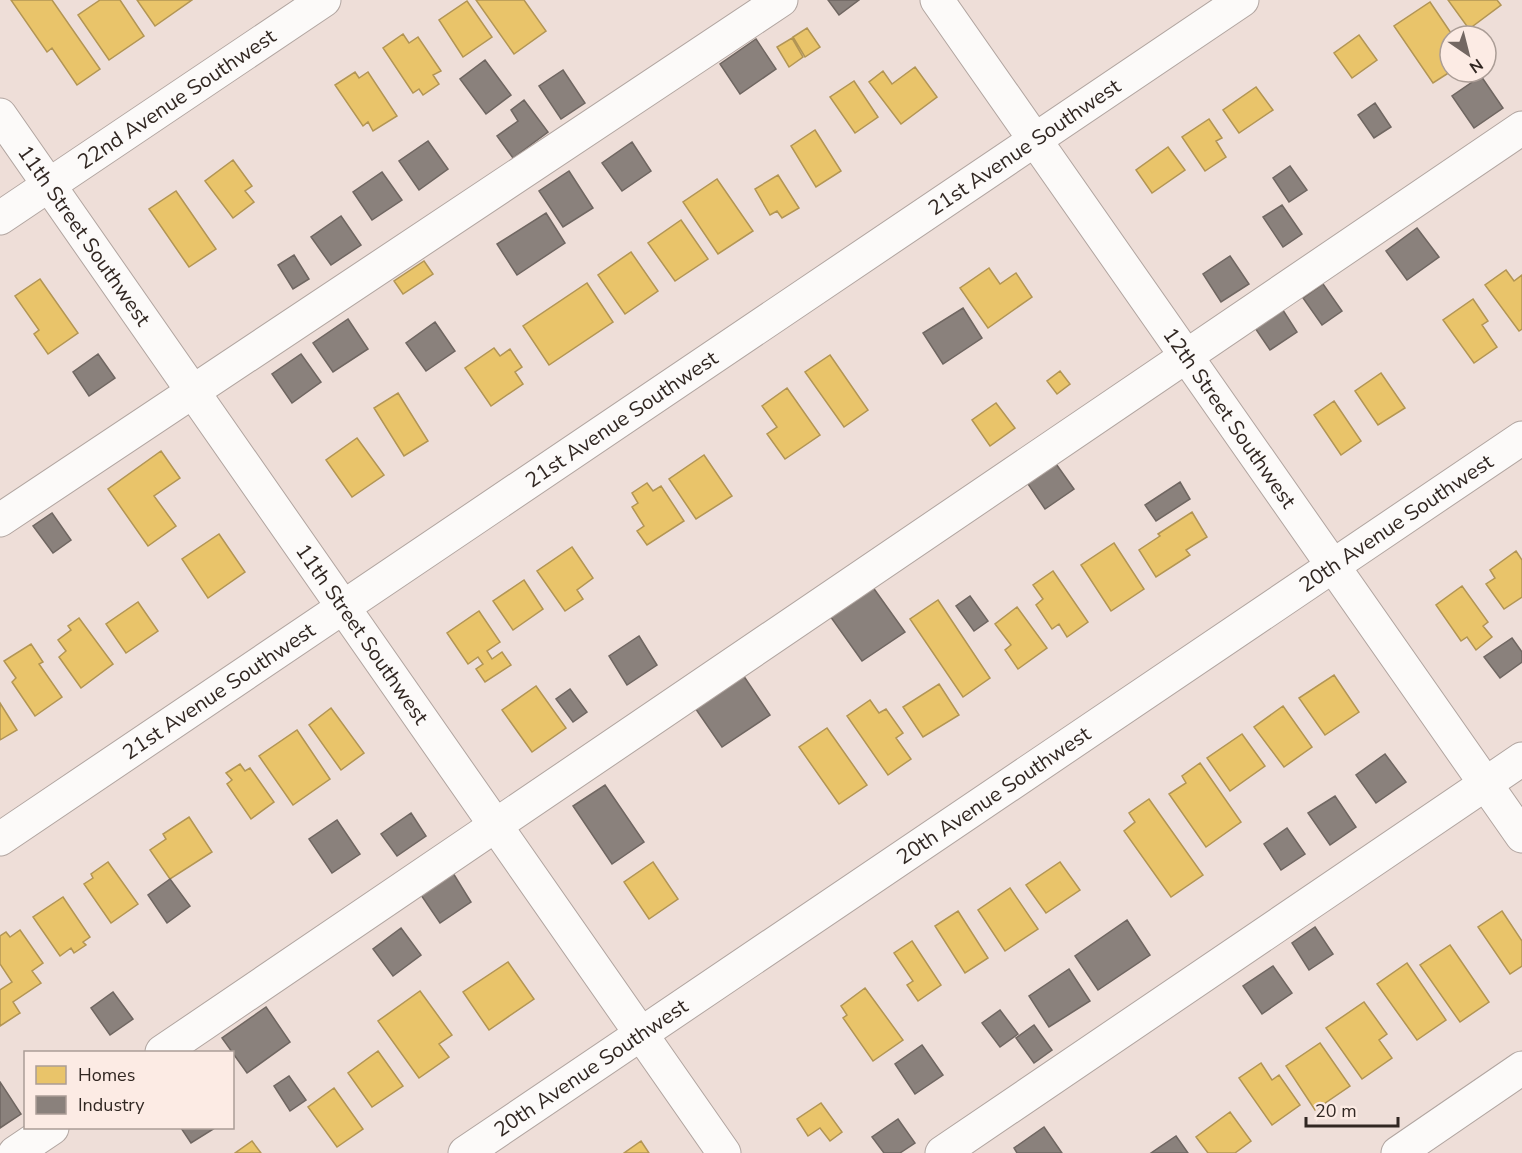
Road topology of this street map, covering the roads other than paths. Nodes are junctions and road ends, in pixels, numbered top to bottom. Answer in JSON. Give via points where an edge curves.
{"nodes":[{"id":1,"x":324,"y":0,"type":"edge"},
{"id":2,"x":781,"y":0,"type":"edge"},
{"id":3,"x":937,"y":0,"type":"edge"},
{"id":4,"x":1242,"y":0,"type":"edge"},
{"id":5,"x":0,"y":115,"type":"edge"},
{"id":6,"x":1522,"y":128,"type":"edge"},
{"id":7,"x":1035,"y":140,"type":"junction"},
{"id":8,"x":49,"y":185,"type":"junction"},
{"id":9,"x":0,"y":218,"type":"edge"},
{"id":10,"x":1187,"y":356,"type":"junction"},
{"id":11,"x":193,"y":392,"type":"junction"},
{"id":12,"x":1522,"y":438,"type":"edge"},
{"id":13,"x":0,"y":520,"type":"edge"},
{"id":14,"x":1333,"y":565,"type":"junction"},
{"id":15,"x":343,"y":607,"type":"junction"},
{"id":16,"x":1522,"y":759,"type":"edge"},
{"id":17,"x":1485,"y":783,"type":"junction"},
{"id":18,"x":495,"y":826,"type":"junction"},
{"id":19,"x":1522,"y":836,"type":"edge"},
{"id":20,"x":0,"y":839,"type":"edge"},
{"id":21,"x":641,"y":1034,"type":"junction"},
{"id":22,"x":165,"y":1051,"type":"edge"},
{"id":23,"x":1522,"y":1068,"type":"edge"},
{"id":24,"x":51,"y":1129,"type":"edge"},
{"id":25,"x":15,"y":1153,"type":"edge"},
{"id":26,"x":465,"y":1153,"type":"edge"},
{"id":27,"x":724,"y":1153,"type":"edge"},
{"id":28,"x":942,"y":1153,"type":"edge"},
{"id":29,"x":1398,"y":1153,"type":"edge"}],
"edges":[{"from":1,"to":8,"type":"street","name":"22nd Avenue Southwest"},
{"from":2,"to":11,"type":"street"},
{"from":3,"to":7,"type":"street","name":"12th Street Southwest"},
{"from":4,"to":7,"type":"street","name":"21st Avenue Southwest"},
{"from":5,"to":8,"type":"street","name":"11th Street Southwest"},
{"from":6,"to":10,"type":"street"},
{"from":7,"to":10,"type":"street","name":"12th Street Southwest"},
{"from":7,"to":15,"type":"street","name":"21st Avenue Southwest"},
{"from":8,"to":9,"type":"street","name":"22nd Avenue Southwest"},
{"from":8,"to":11,"type":"street","name":"11th Street Southwest"},
{"from":10,"to":14,"type":"street","name":"12th Street Southwest"},
{"from":10,"to":18,"type":"street"},
{"from":11,"to":13,"type":"street"},
{"from":11,"to":15,"type":"street","name":"11th Street Southwest"},
{"from":12,"to":14,"type":"street","name":"20th Avenue Southwest"},
{"from":14,"to":17,"type":"street","name":"12th Street Southwest"},
{"from":14,"to":21,"type":"street","name":"20th Avenue Southwest"},
{"from":15,"to":18,"type":"street","name":"11th Street Southwest"},
{"from":15,"to":20,"type":"street","name":"21st Avenue Southwest"},
{"from":16,"to":17,"type":"street"},
{"from":17,"to":19,"type":"street","name":"12th Street Southwest"},
{"from":17,"to":28,"type":"street"},
{"from":18,"to":21,"type":"street","name":"11th Street Southwest"},
{"from":18,"to":22,"type":"street"},
{"from":21,"to":26,"type":"street","name":"20th Avenue Southwest"},
{"from":21,"to":27,"type":"street","name":"11th Street Southwest"},
{"from":23,"to":29,"type":"street"},
{"from":24,"to":25,"type":"street"}]}
